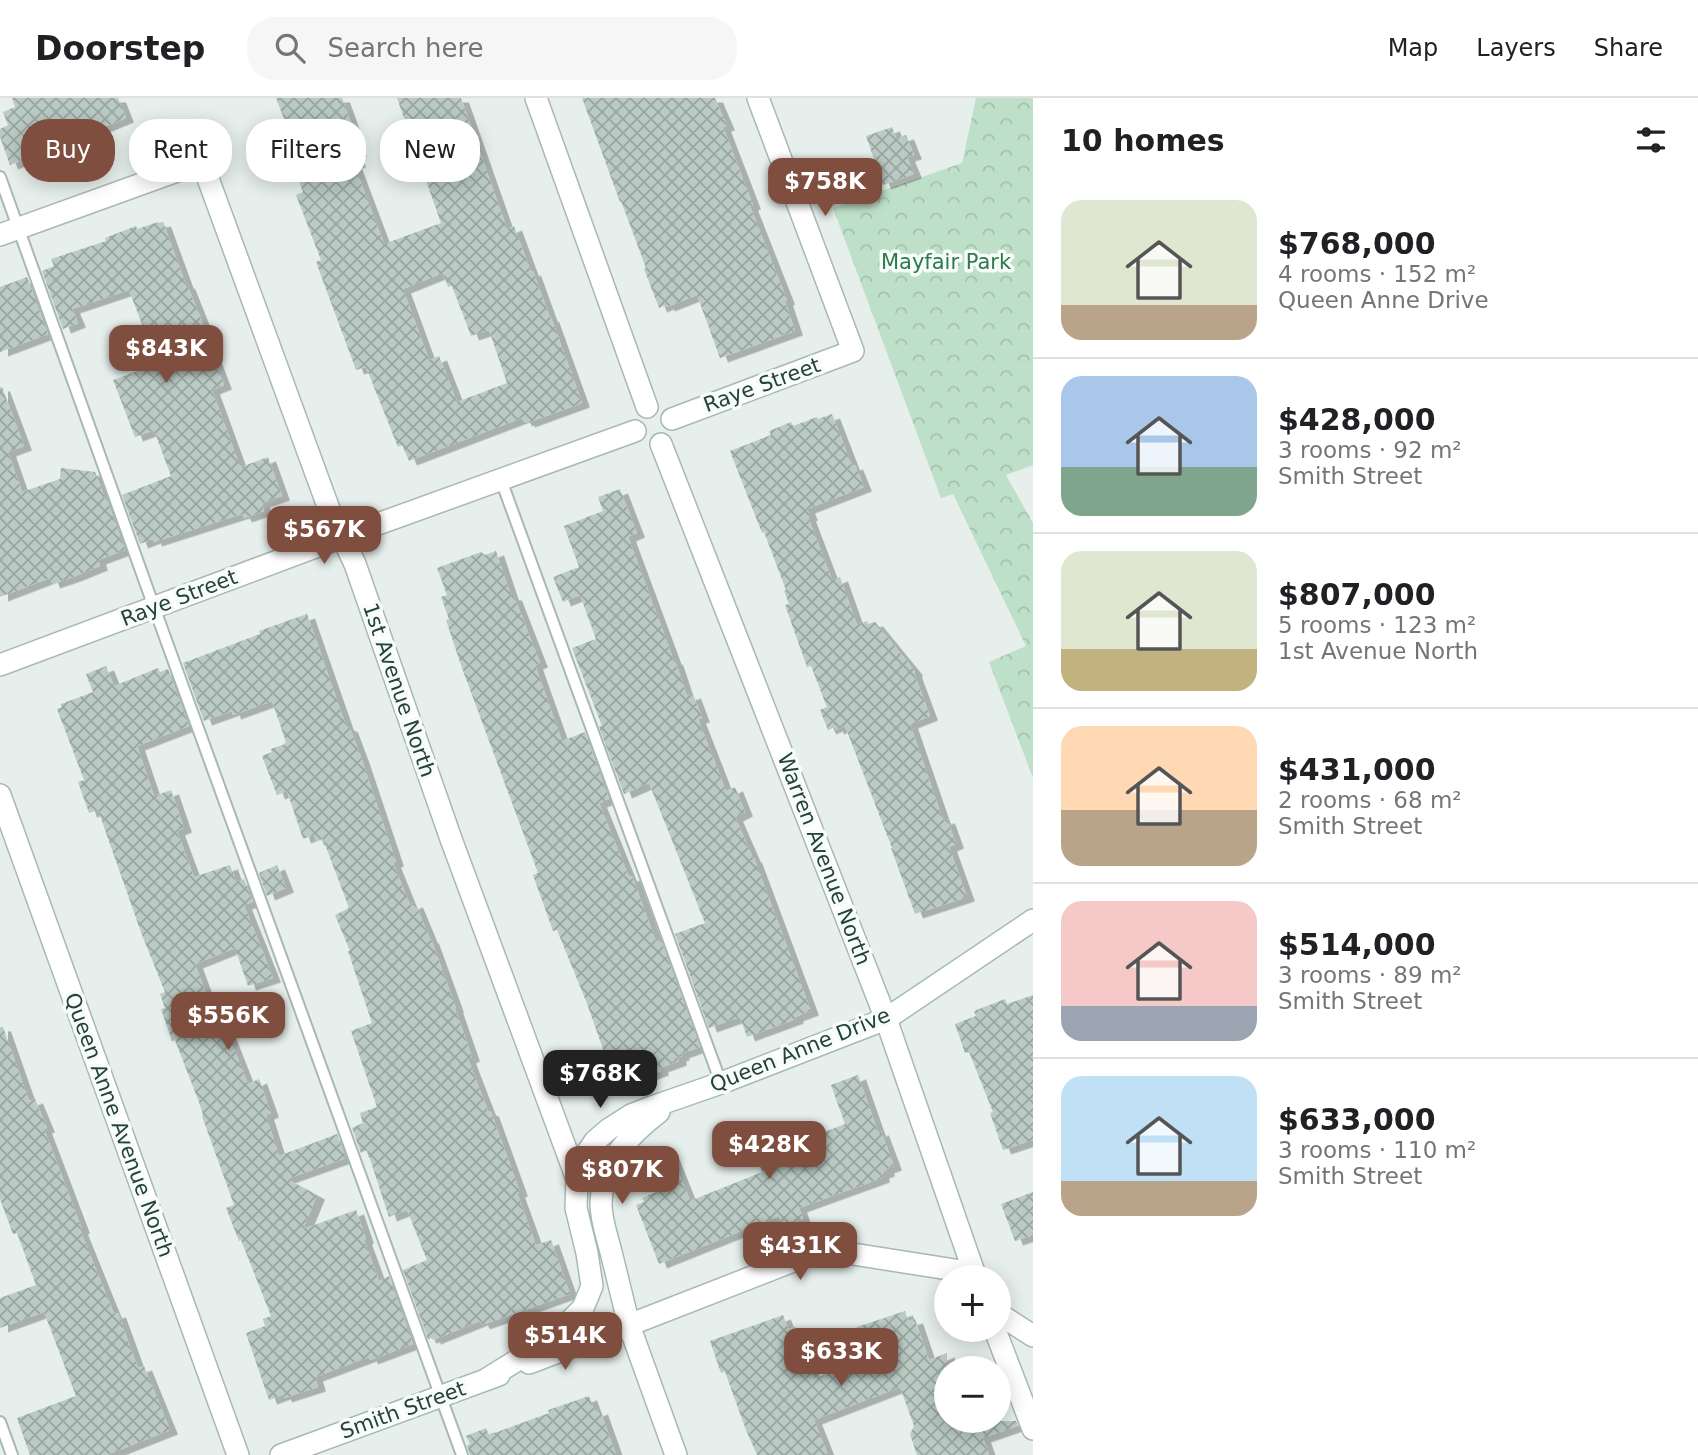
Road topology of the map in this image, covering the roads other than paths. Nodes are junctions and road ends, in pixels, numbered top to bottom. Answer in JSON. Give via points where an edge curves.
{"nodes":[{"id":1,"x":536,"y":98,"type":"edge"},
{"id":2,"x":758,"y":98,"type":"edge"},
{"id":3,"x":0,"y":177,"type":"edge"},
{"id":4,"x":10,"y":231,"type":"edge"},
{"id":5,"x":647,"y":407,"type":"junction"},
{"id":6,"x":672,"y":419,"type":"junction"},
{"id":7,"x":635,"y":431,"type":"junction"},
{"id":8,"x":661,"y":444,"type":"junction"},
{"id":9,"x":501,"y":480,"type":"junction"},
{"id":10,"x":342,"y":537,"type":"junction"},
{"id":11,"x":153,"y":607,"type":"junction"},
{"id":12,"x":0,"y":665,"type":"edge"},
{"id":13,"x":0,"y":794,"type":"edge"},
{"id":14,"x":1033,"y":920,"type":"edge"},
{"id":15,"x":886,"y":1019,"type":"junction"},
{"id":16,"x":721,"y":1083,"type":"junction"},
{"id":17,"x":677,"y":1099,"type":"junction"},
{"id":18,"x":577,"y":1179,"type":"junction"},
{"id":19,"x":972,"y":1265,"type":"edge"},
{"id":20,"x":934,"y":1268,"type":"edge"},
{"id":21,"x":1011,"y":1322,"type":"edge"},
{"id":22,"x":629,"y":1325,"type":"junction"},
{"id":23,"x":1033,"y":1336,"type":"edge"},
{"id":24,"x":1000,"y":1342,"type":"edge"},
{"id":25,"x":487,"y":1379,"type":"junction"},
{"id":26,"x":441,"y":1396,"type":"junction"},
{"id":27,"x":0,"y":1422,"type":"edge"},
{"id":28,"x":1033,"y":1429,"type":"edge"},
{"id":29,"x":12,"y":1455,"type":"edge"},
{"id":30,"x":238,"y":1455,"type":"edge"},
{"id":31,"x":281,"y":1455,"type":"edge"},
{"id":32,"x":462,"y":1455,"type":"edge"},
{"id":33,"x":676,"y":1455,"type":"edge"}],
"edges":[{"from":1,"to":5,"type":"street"},
{"from":2,"to":6,"type":"street","name":"Raye Street","via":[[853,351]]},
{"from":3,"to":4,"type":"lane"},
{"from":4,"to":10,"type":"street","name":"1st Avenue North","via":[[202,162]]},
{"from":4,"to":11,"type":"lane"},
{"from":5,"to":6,"type":"street","via":[[665,410]]},
{"from":5,"to":7,"type":"street","via":[[636,417]]},
{"from":6,"to":8,"type":"street","via":[[672,433]]},
{"from":7,"to":8,"type":"street","via":[[645,444]]},
{"from":7,"to":9,"type":"street","name":"Raye Street"},
{"from":8,"to":15,"type":"street","name":"Warren Avenue North"},
{"from":9,"to":10,"type":"street","name":"Raye Street"},
{"from":9,"to":16,"type":"lane"},
{"from":10,"to":11,"type":"street","name":"Raye Street"},
{"from":10,"to":18,"type":"street","name":"1st Avenue North"},
{"from":11,"to":12,"type":"street","name":"Raye Street"},
{"from":11,"to":26,"type":"lane"},
{"from":13,"to":30,"type":"street","name":"Queen Anne Avenue North"},
{"from":14,"to":15,"type":"street","name":"Queen Anne Drive"},
{"from":15,"to":16,"type":"street","name":"Queen Anne Drive"},
{"from":15,"to":19,"type":"street","name":"Warren Avenue North"},
{"from":16,"to":17,"type":"street","name":"Queen Anne Drive"},
{"from":17,"to":18,"type":"street","name":"Queen Anne Drive","via":[[631,1115],[609,1129],[585,1156]]},
{"from":17,"to":22,"type":"street","via":[[624,1143],[606,1177],[603,1222]]},
{"from":18,"to":25,"type":"street","name":"Smith Street","via":[[576,1208],[592,1286],[583,1308],[561,1331]]},
{"from":20,"to":22,"type":"street","name":"Smith Street","via":[[834,1251],[806,1256]]},
{"from":21,"to":23,"type":"street"},
{"from":22,"to":25,"type":"street","name":"Smith Street"},
{"from":22,"to":33,"type":"street"},
{"from":24,"to":28,"type":"street"},
{"from":25,"to":26,"type":"street","name":"Smith Street"},
{"from":26,"to":31,"type":"street","name":"Smith Street"},
{"from":26,"to":32,"type":"lane"},
{"from":27,"to":29,"type":"lane"}]}
